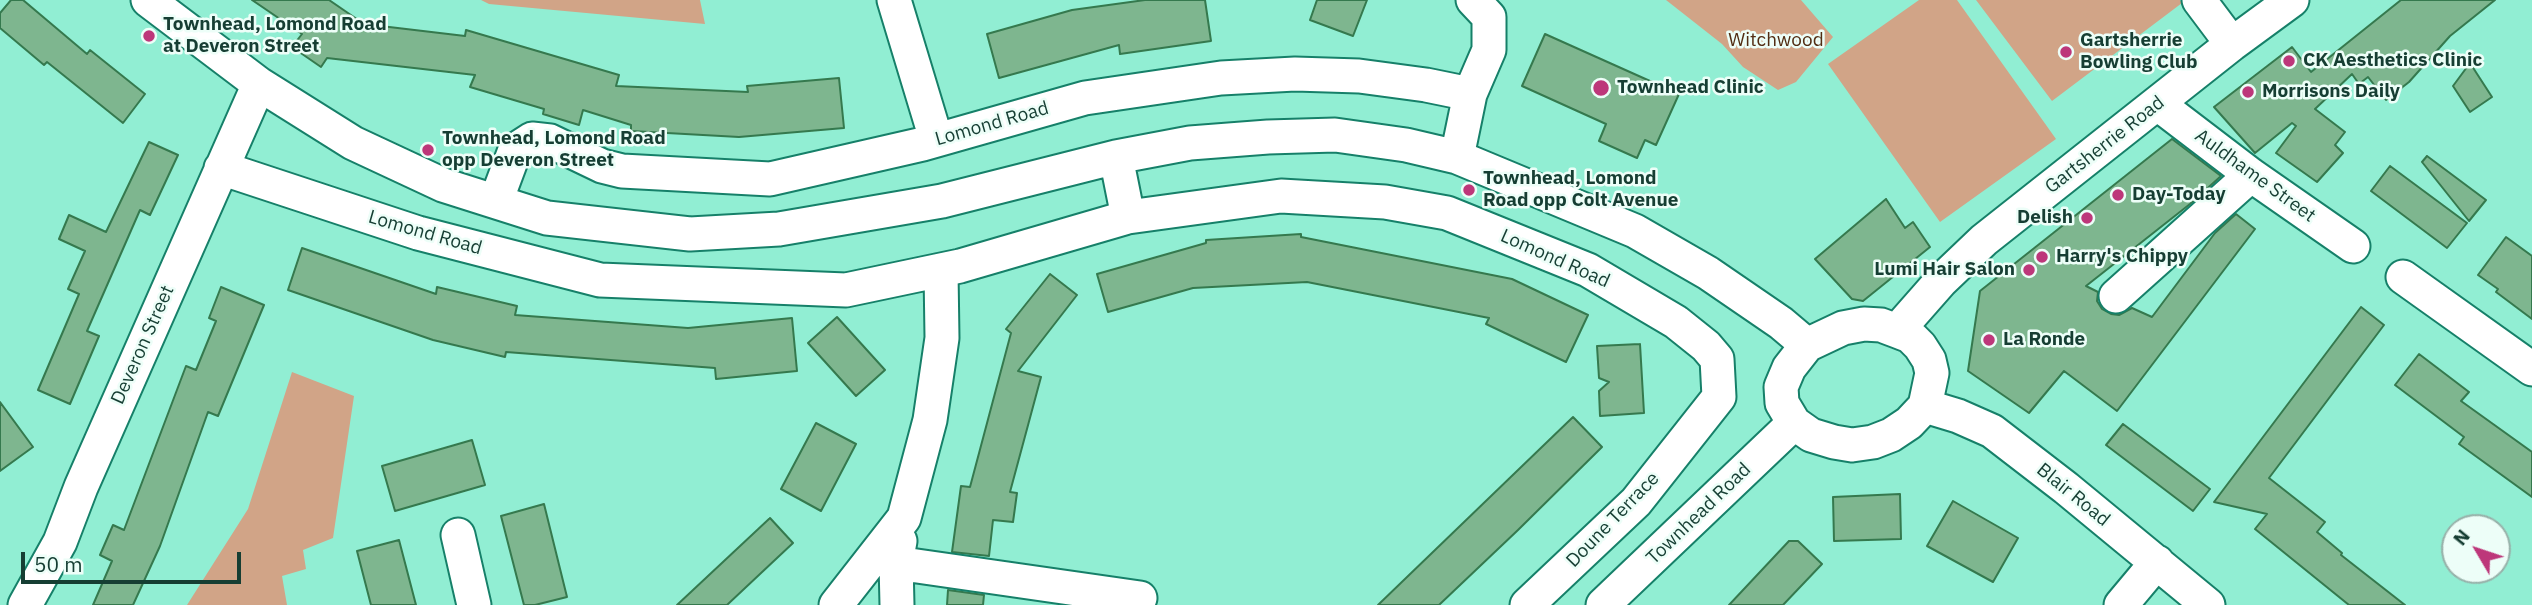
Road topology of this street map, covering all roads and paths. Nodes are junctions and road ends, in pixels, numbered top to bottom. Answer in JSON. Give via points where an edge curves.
{"nodes":[{"id":1,"x":148,"y":0,"type":"edge"},
{"id":2,"x":894,"y":0,"type":"edge"},
{"id":3,"x":1473,"y":0,"type":"edge"},
{"id":4,"x":2199,"y":0,"type":"edge"},
{"id":5,"x":2292,"y":0,"type":"edge"},
{"id":6,"x":2232,"y":44,"type":"junction"},
{"id":7,"x":259,"y":84,"type":"junction"},
{"id":8,"x":1469,"y":94,"type":"junction"},
{"id":9,"x":2158,"y":104,"type":"junction"},
{"id":10,"x":936,"y":139,"type":"junction"},
{"id":11,"x":1116,"y":157,"type":"junction"},
{"id":12,"x":1457,"y":157,"type":"junction"},
{"id":13,"x":221,"y":168,"type":"junction"},
{"id":14,"x":2251,"y":175,"type":"junction"},
{"id":15,"x":496,"y":201,"type":"junction"},
{"id":16,"x":1128,"y":217,"type":"junction"},
{"id":17,"x":2353,"y":246,"type":"dead end"},
{"id":18,"x":941,"y":271,"type":"junction"},
{"id":19,"x":2403,"y":277,"type":"dead end"},
{"id":20,"x":2116,"y":296,"type":"dead end"},
{"id":21,"x":1897,"y":331,"type":"junction"},
{"id":22,"x":1807,"y":345,"type":"junction"},
{"id":23,"x":2532,"y":369,"type":"edge"},
{"id":24,"x":1719,"y":397,"type":"joint"},
{"id":25,"x":1926,"y":407,"type":"junction"},
{"id":26,"x":1794,"y":423,"type":"junction"},
{"id":27,"x":904,"y":518,"type":"junction"},
{"id":28,"x":458,"y":535,"type":"dead end"},
{"id":29,"x":2157,"y":562,"type":"junction"},
{"id":30,"x":896,"y":563,"type":"junction"},
{"id":31,"x":1140,"y":598,"type":"dead end"},
{"id":32,"x":25,"y":605,"type":"edge"},
{"id":33,"x":474,"y":605,"type":"edge"},
{"id":34,"x":836,"y":605,"type":"edge"},
{"id":35,"x":897,"y":605,"type":"edge"},
{"id":36,"x":1527,"y":605,"type":"edge"},
{"id":37,"x":1603,"y":605,"type":"edge"},
{"id":38,"x":2121,"y":605,"type":"edge"},
{"id":39,"x":2208,"y":605,"type":"edge"}],
"edges":[{"from":1,"to":7,"type":"street"},
{"from":2,"to":10,"type":"street"},
{"from":3,"to":8,"type":"street","via":[[1489,17],[1489,50]]},
{"from":4,"to":6,"type":"street"},
{"from":5,"to":6,"type":"street","name":"Gartsherrie Road"},
{"from":6,"to":9,"type":"street","name":"Gartsherrie Road"},
{"from":7,"to":13,"type":"street","name":"Deveron Street"},
{"from":7,"to":15,"type":"street","via":[[353,142],[443,185]]},
{"from":8,"to":10,"type":"street","name":"Lomond Road","via":[[1359,76],[1221,78],[1085,98]]},
{"from":8,"to":12,"type":"street"},
{"from":9,"to":14,"type":"street","name":"Auldhame Street"},
{"from":9,"to":21,"type":"street","name":"Gartsherrie Road","via":[[1984,240]]},
{"from":10,"to":15,"type":"street","name":"Lomond Road","via":[[770,179],[622,171],[550,141],[532,139],[515,150]]},
{"from":11,"to":12,"type":"street","via":[[1190,143],[1335,135]]},
{"from":11,"to":15,"type":"street","via":[[943,201],[779,229],[690,234],[616,227],[547,218]]},
{"from":11,"to":16,"type":"street"},
{"from":12,"to":22,"type":"street","via":[[1635,231],[1708,273]]},
{"from":13,"to":18,"type":"street","name":"Lomond Road","via":[[418,233],[600,280],[846,290]]},
{"from":13,"to":32,"type":"street","name":"Deveron Street","via":[[60,542]]},
{"from":14,"to":17,"type":"street","name":"Auldhame Street"},
{"from":14,"to":20,"type":"street"},
{"from":16,"to":18,"type":"street","name":"Lomond Road"},
{"from":16,"to":24,"type":"street","name":"Lomond Road","via":[[1281,196],[1385,202],[1447,213],[1587,270],[1676,322],[1717,359]]},
{"from":18,"to":27,"type":"street","via":[[942,338],[930,420]]},
{"from":19,"to":23,"type":"street"},
{"from":21,"to":22,"type":"street","via":[[1864,324],[1843,328]]},
{"from":21,"to":25,"type":"street","via":[[1910,336],[1929,360],[1932,373]]},
{"from":22,"to":26,"type":"street","via":[[1781,387],[1783,403]]},
{"from":24,"to":36,"type":"street","name":"Doune Terrace","via":[[1636,502]]},
{"from":25,"to":26,"type":"street","via":[[1891,435],[1852,445],[1811,435]]},
{"from":25,"to":29,"type":"street","name":"Blair Road","via":[[1992,431]]},
{"from":26,"to":37,"type":"street","name":"Townhead Road"},
{"from":27,"to":30,"type":"street"},
{"from":27,"to":34,"type":"street"},
{"from":28,"to":33,"type":"street"},
{"from":29,"to":38,"type":"street"},
{"from":29,"to":39,"type":"street","name":"Blair Road"},
{"from":30,"to":31,"type":"street"},
{"from":30,"to":35,"type":"street"}]}
